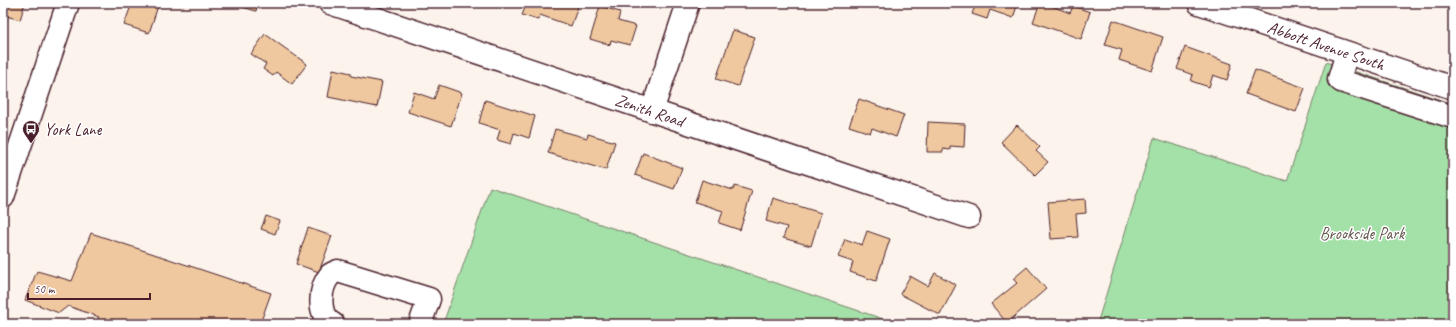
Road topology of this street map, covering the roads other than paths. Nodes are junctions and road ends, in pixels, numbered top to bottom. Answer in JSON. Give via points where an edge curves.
{"nodes":[{"id":1,"x":68,"y":3,"type":"edge"},
{"id":2,"x":330,"y":3,"type":"edge"},
{"id":3,"x":688,"y":3,"type":"edge"},
{"id":4,"x":1199,"y":3,"type":"edge"},
{"id":5,"x":1347,"y":53,"type":"junction"},
{"id":6,"x":1453,"y":88,"type":"edge"},
{"id":7,"x":652,"y":111,"type":"junction"},
{"id":8,"x":1453,"y":118,"type":"edge"},
{"id":9,"x":5,"y":185,"type":"edge"},
{"id":10,"x":969,"y":217,"type":"dead end"},
{"id":11,"x":333,"y":324,"type":"edge"},
{"id":12,"x":420,"y":324,"type":"edge"}],
"edges":[{"from":1,"to":9,"type":"street"},
{"from":2,"to":7,"type":"street","name":"Zenith Road"},
{"from":3,"to":7,"type":"street"},
{"from":4,"to":5,"type":"street","name":"Abbott Avenue South"},
{"from":5,"to":6,"type":"street","name":"Abbott Avenue South"},
{"from":5,"to":8,"type":"street","via":[[1339,79],[1341,81]]},
{"from":7,"to":10,"type":"street","name":"Zenith Road"},
{"from":11,"to":12,"type":"street","via":[[328,322],[321,308],[324,288],[330,275],[338,270],[429,299]]}]}
